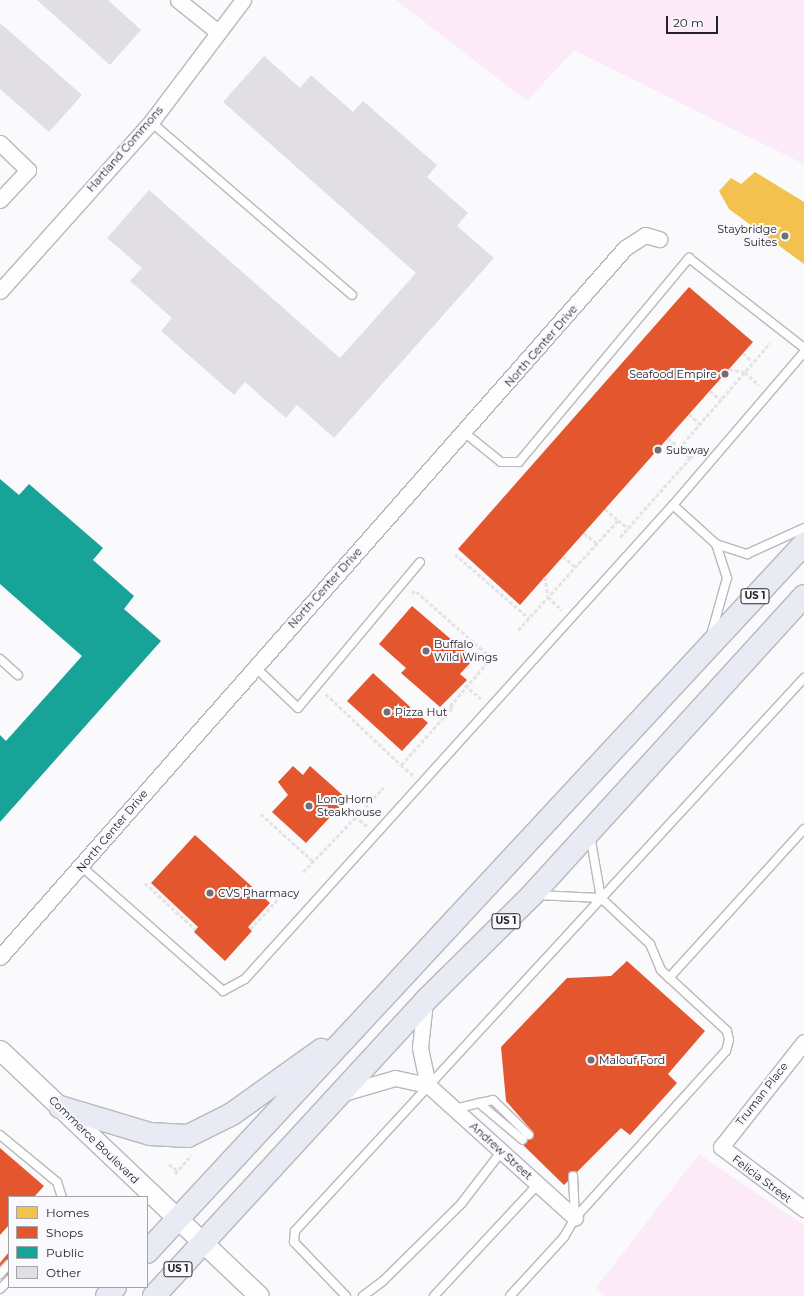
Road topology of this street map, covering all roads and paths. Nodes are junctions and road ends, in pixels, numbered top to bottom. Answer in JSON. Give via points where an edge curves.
{"nodes":[{"id":1,"x":178,"y":0,"type":"edge"},
{"id":2,"x":243,"y":0,"type":"edge"},
{"id":3,"x":218,"y":32,"type":"junction"},
{"id":4,"x":151,"y":122,"type":"junction"},
{"id":5,"x":0,"y":144,"type":"edge"},
{"id":6,"x":0,"y":200,"type":"edge"},
{"id":7,"x":659,"y":239,"type":"dead end"},
{"id":8,"x":0,"y":291,"type":"edge"},
{"id":9,"x":352,"y":295,"type":"dead end"},
{"id":10,"x":770,"y":343,"type":"dead end"},
{"id":11,"x":804,"y":348,"type":"edge"},
{"id":12,"x":804,"y":352,"type":"edge"},
{"id":13,"x":743,"y":353,"type":"dead end"},
{"id":14,"x":753,"y":362,"type":"junction"},
{"id":15,"x":729,"y":369,"type":"dead end"},
{"id":16,"x":745,"y":372,"type":"junction"},
{"id":17,"x":710,"y":391,"type":"dead end"},
{"id":18,"x":769,"y":393,"type":"junction"},
{"id":19,"x":721,"y":400,"type":"junction"},
{"id":20,"x":689,"y":414,"type":"dead end"},
{"id":21,"x":700,"y":424,"type":"junction"},
{"id":22,"x":465,"y":433,"type":"junction"},
{"id":23,"x":668,"y":438,"type":"dead end"},
{"id":24,"x":680,"y":448,"type":"junction"},
{"id":25,"x":700,"y":448,"type":"dead end"},
{"id":26,"x":690,"y":458,"type":"junction"},
{"id":27,"x":673,"y":505,"type":"junction"},
{"id":28,"x":605,"y":509,"type":"dead end"},
{"id":29,"x":618,"y":520,"type":"junction"},
{"id":30,"x":628,"y":528,"type":"junction"},
{"id":31,"x":804,"y":528,"type":"edge"},
{"id":32,"x":584,"y":533,"type":"dead end"},
{"id":33,"x":620,"y":537,"type":"dead end"},
{"id":34,"x":597,"y":543,"type":"junction"},
{"id":35,"x":716,"y":544,"type":"junction"},
{"id":36,"x":804,"y":544,"type":"edge"},
{"id":37,"x":456,"y":554,"type":"dead end"},
{"id":38,"x":564,"y":556,"type":"dead end"},
{"id":39,"x":420,"y":562,"type":"dead end"},
{"id":40,"x":576,"y":567,"type":"junction"},
{"id":41,"x":546,"y":577,"type":"dead end"},
{"id":42,"x":804,"y":596,"type":"edge"},
{"id":43,"x":548,"y":597,"type":"junction"},
{"id":44,"x":407,"y":599,"type":"dead end"},
{"id":45,"x":529,"y":618,"type":"junction"},
{"id":46,"x":571,"y":618,"type":"junction"},
{"id":47,"x":518,"y":630,"type":"dead end"},
{"id":48,"x":706,"y":649,"type":"junction"},
{"id":49,"x":0,"y":659,"type":"edge"},
{"id":50,"x":255,"y":667,"type":"junction"},
{"id":51,"x":18,"y":675,"type":"dead end"},
{"id":52,"x":804,"y":678,"type":"edge"},
{"id":53,"x":466,"y":686,"type":"junction"},
{"id":54,"x":326,"y":694,"type":"dead end"},
{"id":55,"x":490,"y":708,"type":"junction"},
{"id":56,"x":384,"y":787,"type":"dead end"},
{"id":57,"x":260,"y":814,"type":"dead end"},
{"id":58,"x":804,"y":829,"type":"edge"},
{"id":59,"x":590,"y":832,"type":"junction"},
{"id":60,"x":313,"y":861,"type":"junction"},
{"id":61,"x":82,"y":867,"type":"junction"},
{"id":62,"x":303,"y":872,"type":"dead end"},
{"id":63,"x":144,"y":883,"type":"dead end"},
{"id":64,"x":532,"y":895,"type":"junction"},
{"id":65,"x":601,"y":898,"type":"junction"},
{"id":66,"x":277,"y":900,"type":"dead end"},
{"id":67,"x":250,"y":929,"type":"dead end"},
{"id":68,"x":196,"y":930,"type":"dead end"},
{"id":69,"x":0,"y":957,"type":"edge"},
{"id":70,"x":669,"y":978,"type":"junction"},
{"id":71,"x":425,"y":1001,"type":"junction"},
{"id":72,"x":360,"y":1020,"type":"junction"},
{"id":73,"x":804,"y":1042,"type":"edge"},
{"id":74,"x":0,"y":1050,"type":"edge"},
{"id":75,"x":428,"y":1085,"type":"junction"},
{"id":76,"x":337,"y":1094,"type":"junction"},
{"id":77,"x":60,"y":1107,"type":"junction"},
{"id":78,"x":455,"y":1109,"type":"junction"},
{"id":79,"x":0,"y":1135,"type":"edge"},
{"id":80,"x":526,"y":1137,"type":"dead end"},
{"id":81,"x":721,"y":1147,"type":"joint"},
{"id":82,"x":501,"y":1152,"type":"junction"},
{"id":83,"x":199,"y":1157,"type":"dead end"},
{"id":84,"x":169,"y":1164,"type":"dead end"},
{"id":85,"x":178,"y":1171,"type":"junction"},
{"id":86,"x":175,"y":1174,"type":"dead end"},
{"id":87,"x":570,"y":1178,"type":"dead end"},
{"id":88,"x":538,"y":1184,"type":"junction"},
{"id":89,"x":62,"y":1196,"type":"edge"},
{"id":90,"x":804,"y":1209,"type":"edge"},
{"id":91,"x":575,"y":1218,"type":"junction"},
{"id":92,"x":178,"y":1219,"type":"junction"},
{"id":93,"x":203,"y":1243,"type":"junction"},
{"id":94,"x":148,"y":1251,"type":"edge"},
{"id":95,"x":8,"y":1265,"type":"edge"},
{"id":96,"x":0,"y":1274,"type":"edge"},
{"id":97,"x":8,"y":1281,"type":"edge"},
{"id":98,"x":114,"y":1288,"type":"edge"},
{"id":99,"x":0,"y":1289,"type":"edge"},
{"id":100,"x":107,"y":1296,"type":"edge"},
{"id":101,"x":154,"y":1296,"type":"edge"},
{"id":102,"x":259,"y":1296,"type":"edge"},
{"id":103,"x":346,"y":1296,"type":"edge"},
{"id":104,"x":363,"y":1296,"type":"edge"},
{"id":105,"x":434,"y":1296,"type":"edge"},
{"id":106,"x":510,"y":1296,"type":"edge"}],
"edges":[{"from":1,"to":3,"type":"street"},
{"from":2,"to":3,"type":"street","name":"Hartland Commons"},
{"from":3,"to":4,"type":"street","name":"Hartland Commons"},
{"from":4,"to":8,"type":"street","name":"Hartland Commons"},
{"from":4,"to":9,"type":"lane"},
{"from":5,"to":6,"type":"street","via":[[28,170]]},
{"from":7,"to":22,"type":"street","name":"North Center Drive","via":[[645,235],[625,248]]},
{"from":10,"to":14,"type":"path"},
{"from":11,"to":22,"type":"lane","via":[[689,258],[519,462],[501,462]]},
{"from":12,"to":18,"type":"lane"},
{"from":13,"to":14,"type":"path"},
{"from":14,"to":16,"type":"path"},
{"from":15,"to":16,"type":"path"},
{"from":16,"to":18,"type":"path"},
{"from":16,"to":19,"type":"path"},
{"from":17,"to":19,"type":"path"},
{"from":18,"to":27,"type":"lane"},
{"from":19,"to":21,"type":"path"},
{"from":20,"to":21,"type":"path"},
{"from":21,"to":24,"type":"path"},
{"from":22,"to":50,"type":"street","name":"North Center Drive"},
{"from":23,"to":24,"type":"path"},
{"from":24,"to":26,"type":"path"},
{"from":25,"to":26,"type":"path"},
{"from":26,"to":30,"type":"path"},
{"from":27,"to":35,"type":"lane"},
{"from":27,"to":46,"type":"lane"},
{"from":28,"to":29,"type":"path"},
{"from":29,"to":30,"type":"path"},
{"from":29,"to":34,"type":"path"},
{"from":30,"to":33,"type":"path"},
{"from":31,"to":35,"type":"lane","via":[[747,554]]},
{"from":32,"to":34,"type":"path"},
{"from":34,"to":40,"type":"path"},
{"from":35,"to":48,"type":"lane","via":[[727,578]]},
{"from":36,"to":48,"type":"highway","number":"US 1"},
{"from":37,"to":45,"type":"path"},
{"from":38,"to":40,"type":"path"},
{"from":39,"to":50,"type":"lane","via":[[298,708]]},
{"from":40,"to":43,"type":"path"},
{"from":41,"to":43,"type":"path"},
{"from":42,"to":59,"type":"highway","number":"US 1"},
{"from":43,"to":45,"type":"path"},
{"from":43,"to":46,"type":"path"},
{"from":44,"to":53,"type":"path","via":[[415,591],[491,658]]},
{"from":45,"to":47,"type":"path"},
{"from":46,"to":55,"type":"lane"},
{"from":48,"to":72,"type":"highway","number":"US 1"},
{"from":49,"to":51,"type":"lane"},
{"from":50,"to":61,"type":"street","name":"North Center Drive"},
{"from":52,"to":65,"type":"lane"},
{"from":53,"to":54,"type":"path","via":[[401,765]]},
{"from":53,"to":55,"type":"path"},
{"from":55,"to":61,"type":"lane","via":[[252,972],[223,991]]},
{"from":56,"to":60,"type":"path"},
{"from":57,"to":60,"type":"path"},
{"from":58,"to":70,"type":"lane"},
{"from":59,"to":64,"type":"highway","number":"US 1"},
{"from":59,"to":65,"type":"lane"},
{"from":60,"to":62,"type":"path"},
{"from":61,"to":69,"type":"street","name":"North Center Drive"},
{"from":63,"to":68,"type":"path"},
{"from":64,"to":65,"type":"lane"},
{"from":64,"to":71,"type":"highway","number":"US 1"},
{"from":65,"to":70,"type":"lane","via":[[650,944],[661,970]]},
{"from":65,"to":75,"type":"lane"},
{"from":66,"to":67,"type":"path"},
{"from":70,"to":91,"type":"lane","via":[[727,1031],[726,1051]]},
{"from":71,"to":75,"type":"street","via":[[420,1048]]},
{"from":71,"to":76,"type":"highway","number":"US 1"},
{"from":72,"to":77,"type":"highway","via":[[232,1114],[188,1136],[150,1134]]},
{"from":72,"to":92,"type":"highway","number":"US 1"},
{"from":73,"to":81,"type":"street","name":"Truman Place"},
{"from":74,"to":77,"type":"street","name":"Commerce Boulevard"},
{"from":75,"to":76,"type":"street","name":"Andrew Street","via":[[395,1078]]},
{"from":75,"to":78,"type":"street","name":"Andrew Street"},
{"from":75,"to":103,"type":"lane","via":[[296,1231],[294,1242]]},
{"from":76,"to":93,"type":"highway","number":"US 1"},
{"from":77,"to":92,"type":"street","name":"Commerce Boulevard"},
{"from":78,"to":80,"type":"lane","via":[[479,1103]]},
{"from":78,"to":82,"type":"street","name":"Andrew Street"},
{"from":79,"to":89,"type":"lane","via":[[57,1182]]},
{"from":81,"to":90,"type":"street","name":"Felicia Street"},
{"from":82,"to":88,"type":"street","name":"Andrew Street"},
{"from":82,"to":104,"type":"lane","via":[[461,1204],[383,1281]]},
{"from":83,"to":85,"type":"path","via":[[193,1153]]},
{"from":84,"to":85,"type":"path"},
{"from":85,"to":86,"type":"path"},
{"from":87,"to":91,"type":"lane"},
{"from":88,"to":91,"type":"street","name":"Andrew Street"},
{"from":88,"to":105,"type":"lane"},
{"from":91,"to":106,"type":"lane","via":[[564,1236]]},
{"from":92,"to":93,"type":"street","name":"Commerce Boulevard"},
{"from":92,"to":94,"type":"highway","number":"US 1"},
{"from":93,"to":101,"type":"highway","number":"US 1"},
{"from":93,"to":102,"type":"street","name":"Commerce Boulevard"},
{"from":95,"to":96,"type":"lane"},
{"from":97,"to":99,"type":"lane"},
{"from":98,"to":100,"type":"highway"}]}
